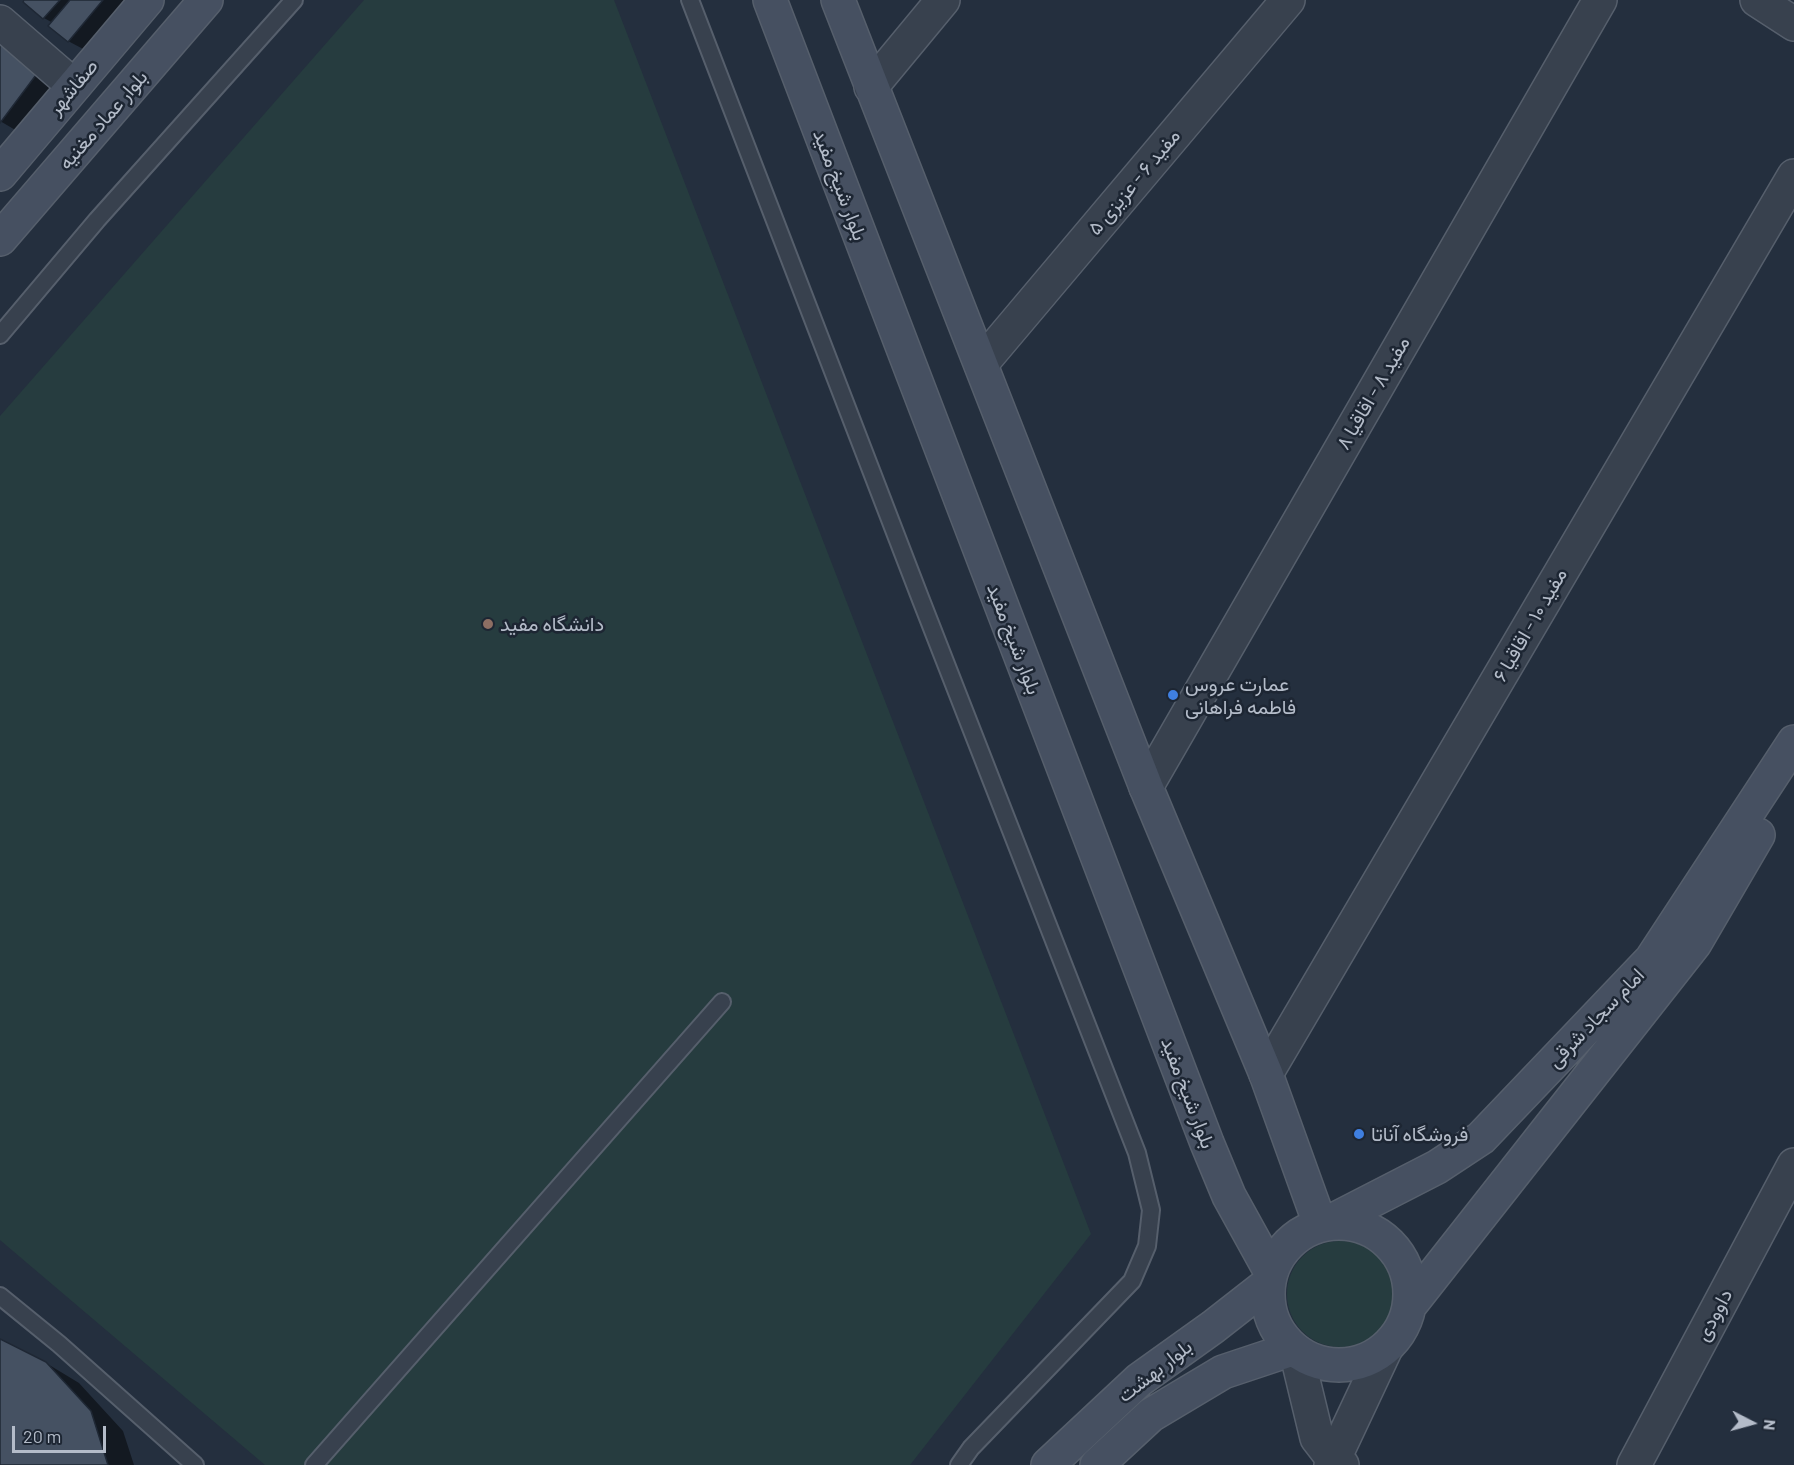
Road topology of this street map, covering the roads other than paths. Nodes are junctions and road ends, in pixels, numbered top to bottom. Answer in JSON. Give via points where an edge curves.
{"nodes":[{"id":1,"x":147,"y":0,"type":"edge"},
{"id":2,"x":206,"y":0,"type":"edge"},
{"id":3,"x":294,"y":0,"type":"edge"},
{"id":4,"x":690,"y":0,"type":"edge"},
{"id":5,"x":770,"y":0,"type":"edge"},
{"id":6,"x":838,"y":0,"type":"edge"},
{"id":7,"x":943,"y":0,"type":"edge"},
{"id":8,"x":1288,"y":0,"type":"edge"},
{"id":9,"x":1600,"y":0,"type":"edge"},
{"id":10,"x":1757,"y":0,"type":"edge"},
{"id":11,"x":0,"y":22,"type":"edge"},
{"id":12,"x":1794,"y":24,"type":"edge"},
{"id":13,"x":74,"y":86,"type":"junction"},
{"id":14,"x":871,"y":87,"type":"junction"},
{"id":15,"x":0,"y":174,"type":"edge"},
{"id":16,"x":1794,"y":176,"type":"edge"},
{"id":17,"x":0,"y":239,"type":"edge"},
{"id":18,"x":0,"y":334,"type":"edge"},
{"id":19,"x":981,"y":364,"type":"junction"},
{"id":20,"x":1794,"y":742,"type":"edge"},
{"id":21,"x":1794,"y":772,"type":"edge"},
{"id":22,"x":1146,"y":787,"type":"junction"},
{"id":23,"x":722,"y":1002,"type":"dead end"},
{"id":24,"x":1266,"y":1074,"type":"junction"},
{"id":25,"x":1794,"y":1165,"type":"edge"},
{"id":26,"x":1324,"y":1223,"type":"junction"},
{"id":27,"x":1269,"y":1278,"type":"junction"},
{"id":28,"x":0,"y":1296,"type":"edge"},
{"id":29,"x":1410,"y":1305,"type":"junction"},
{"id":30,"x":1386,"y":1348,"type":"junction"},
{"id":31,"x":1294,"y":1350,"type":"junction"},
{"id":32,"x":1336,"y":1463,"type":"edge"},
{"id":33,"x":195,"y":1465,"type":"edge"},
{"id":34,"x":314,"y":1465,"type":"edge"},
{"id":35,"x":959,"y":1465,"type":"edge"},
{"id":36,"x":1048,"y":1465,"type":"edge"},
{"id":37,"x":1097,"y":1465,"type":"edge"},
{"id":38,"x":1634,"y":1465,"type":"edge"}],
"edges":[{"from":1,"to":13,"type":"street","name":"صفاشهر"},
{"from":2,"to":17,"type":"street","name":"بلوار عماد مغنیه"},
{"from":3,"to":18,"type":"lane"},
{"from":4,"to":35,"type":"lane","via":[[1137,1153],[1151,1210],[1147,1246],[1131,1281]]},
{"from":5,"to":27,"type":"street","name":"بلوار شیخ مفید","via":[[1207,1143]]},
{"from":6,"to":14,"type":"street"},
{"from":7,"to":14,"type":"street"},
{"from":8,"to":19,"type":"street","name":"مفید ۶ - عزیزی ۵"},
{"from":9,"to":22,"type":"street","name":"مفید ۸ - اقاقیا ۸"},
{"from":10,"to":12,"type":"street"},
{"from":11,"to":13,"type":"street"},
{"from":13,"to":15,"type":"street","name":"صفاشهر"},
{"from":14,"to":19,"type":"street"},
{"from":16,"to":24,"type":"street","name":"مفید ۱۰ - اقاقیا ۶"},
{"from":19,"to":22,"type":"street"},
{"from":20,"to":26,"type":"street","name":"امام سجاد شرقی","via":[[1651,960],[1489,1130],[1437,1167]]},
{"from":21,"to":29,"type":"street","name":"امام سجاد شرقی","via":[[1695,943]]},
{"from":22,"to":24,"type":"street"},
{"from":23,"to":34,"type":"lane"},
{"from":24,"to":26,"type":"street"},
{"from":25,"to":38,"type":"street","name":"داوودی"},
{"from":26,"to":27,"type":"street","via":[[1289,1242]]},
{"from":26,"to":29,"type":"street","via":[[1355,1223],[1380,1234],[1398,1254],[1409,1278]]},
{"from":27,"to":31,"type":"street","via":[[1272,1320]]},
{"from":27,"to":36,"type":"street","name":"بلوار بهشت","via":[[1213,1327],[1139,1380]]},
{"from":28,"to":33,"type":"lane"},
{"from":29,"to":30,"type":"street","via":[[1402,1329]]},
{"from":30,"to":31,"type":"street","via":[[1366,1361],[1341,1366],[1317,1363]]},
{"from":30,"to":32,"type":"street"},
{"from":31,"to":32,"type":"street","via":[[1317,1438]]},
{"from":31,"to":37,"type":"street","name":"بلوار بهشت","via":[[1223,1372],[1151,1415]]}]}
